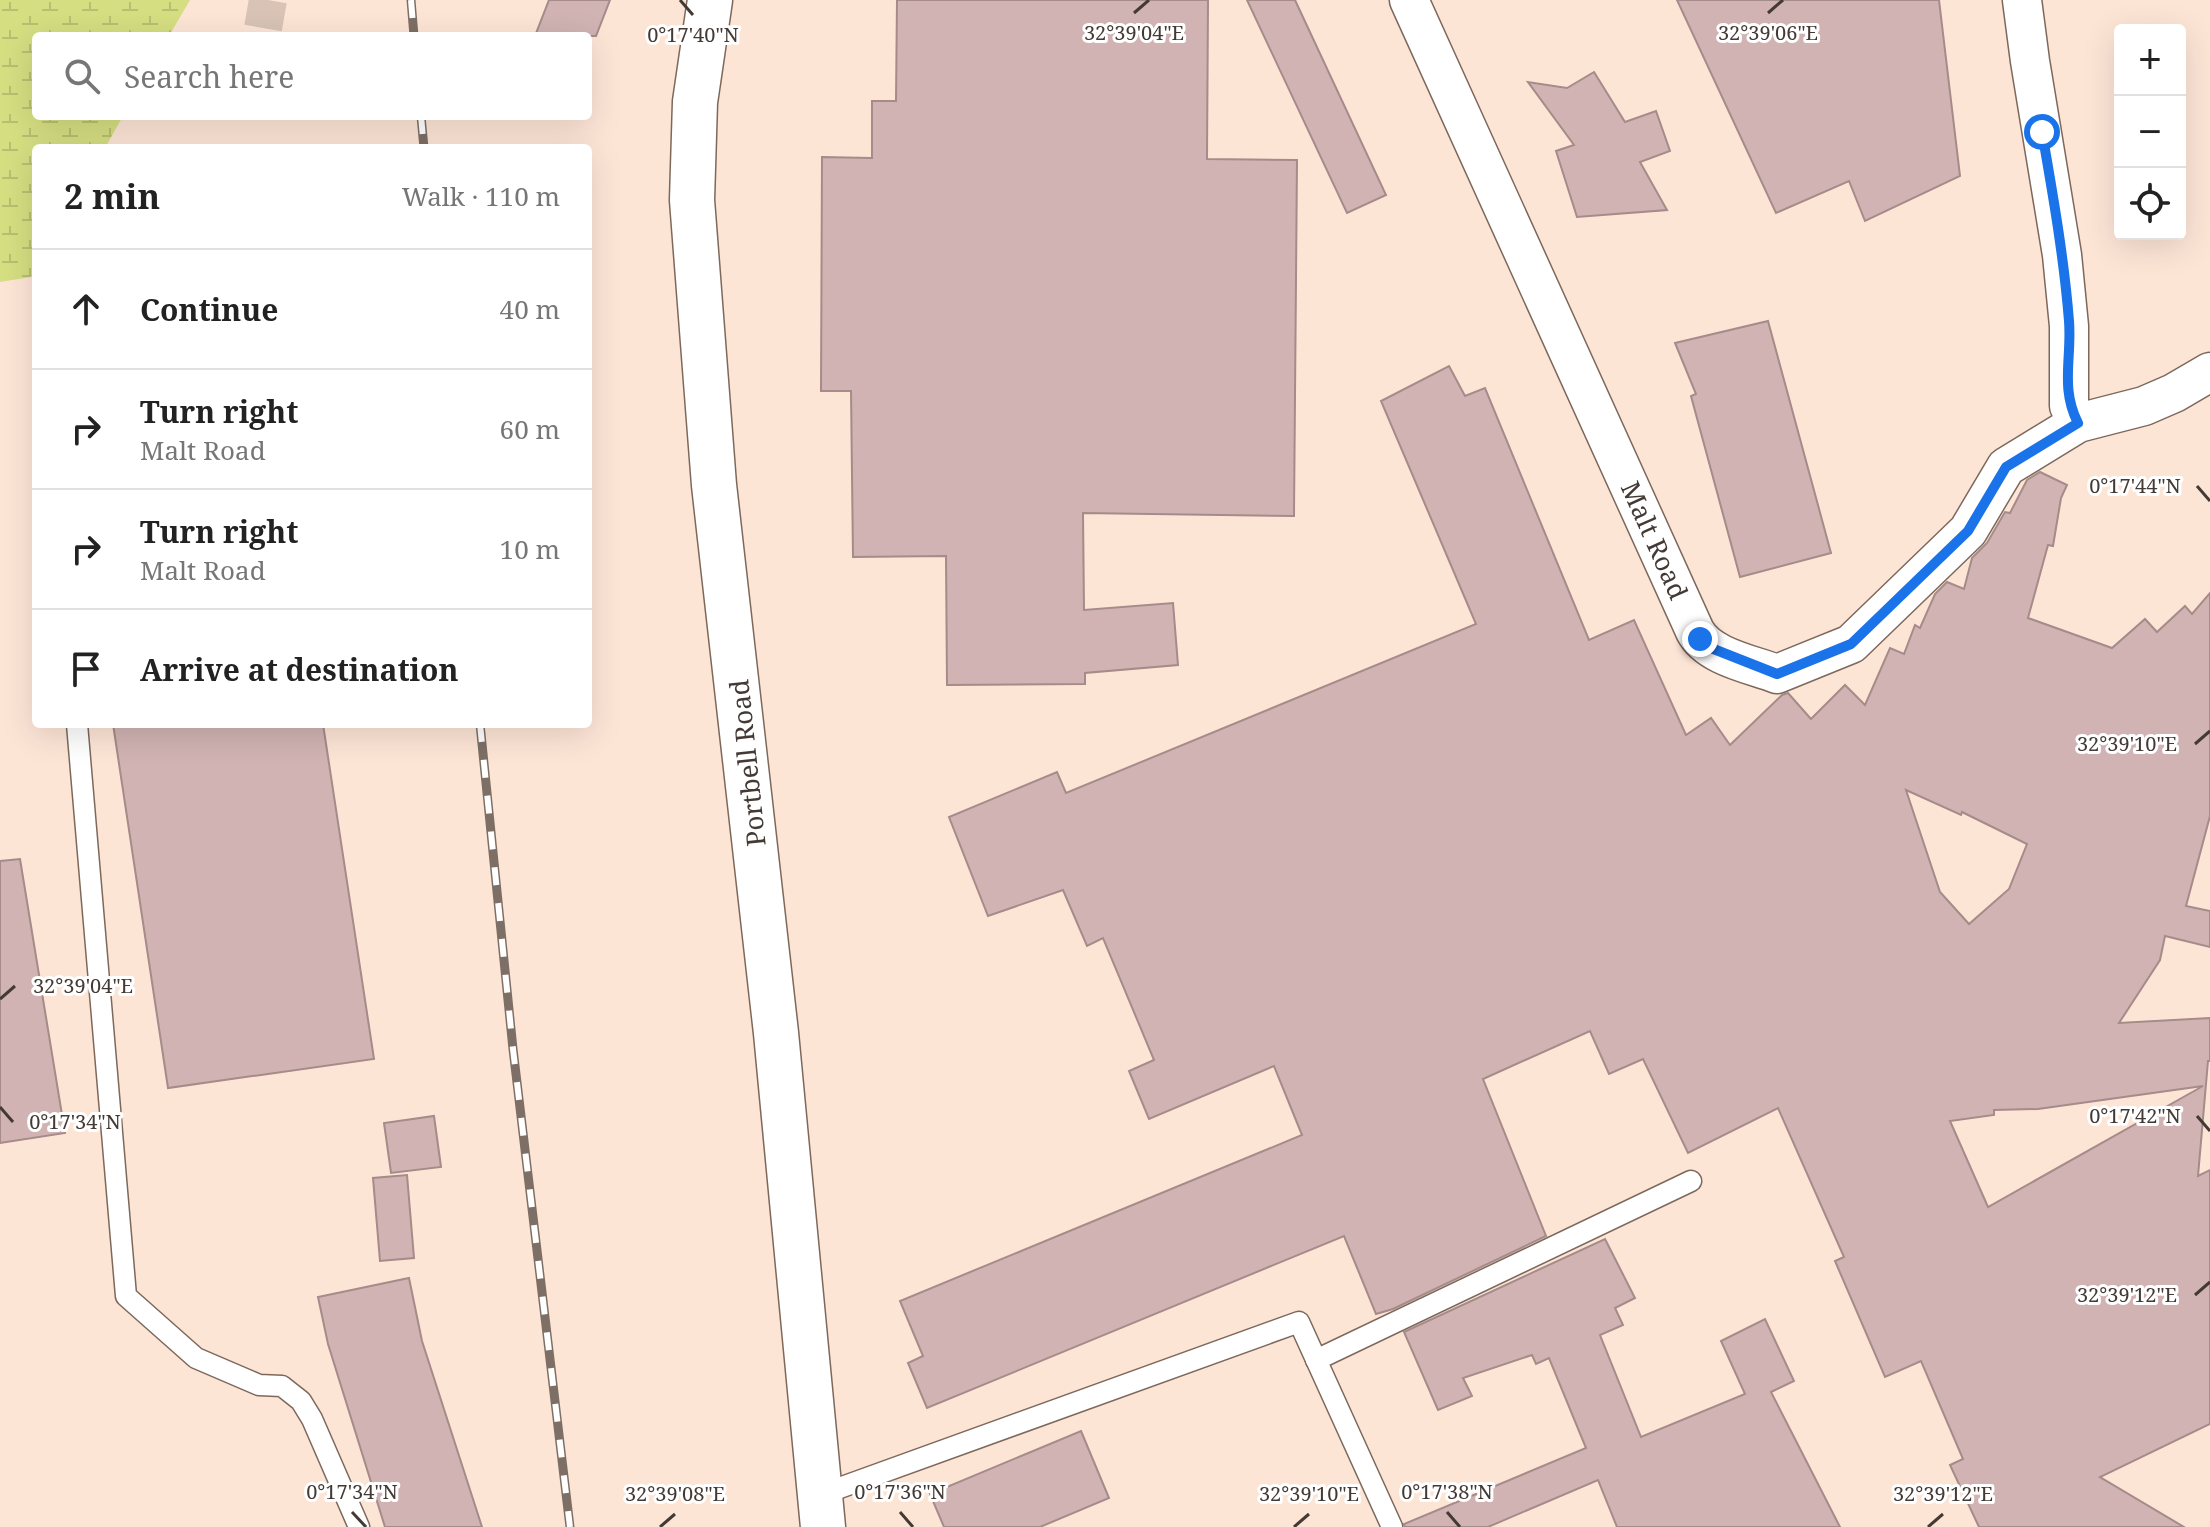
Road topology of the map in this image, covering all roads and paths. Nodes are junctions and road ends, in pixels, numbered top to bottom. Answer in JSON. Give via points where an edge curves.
{"nodes":[{"id":1,"x":710,"y":0,"type":"edge"},
{"id":2,"x":1409,"y":0,"type":"edge"},
{"id":3,"x":2022,"y":0,"type":"edge"},
{"id":4,"x":2210,"y":372,"type":"edge"},
{"id":5,"x":2078,"y":423,"type":"junction"},
{"id":6,"x":77,"y":728,"type":"edge"},
{"id":7,"x":1691,"y":1181,"type":"dead end"},
{"id":8,"x":1316,"y":1360,"type":"junction"},
{"id":9,"x":822,"y":1511,"type":"edge"},
{"id":10,"x":359,"y":1527,"type":"edge"},
{"id":11,"x":1392,"y":1527,"type":"edge"}],
"edges":[{"from":1,"to":9,"type":"main road","name":"Portbell Road","via":[[695,102],[692,200],[714,485],[776,1033]]},
{"from":2,"to":5,"type":"street","name":"Malt Road","via":[[1704,644],[1777,674],[1851,644],[1968,531],[2006,467]]},
{"from":3,"to":5,"type":"street","via":[[2062,255],[2069,406]]},
{"from":4,"to":5,"type":"street","name":"Malt Road","via":[[2144,406]]},
{"from":6,"to":10,"type":"lane","via":[[126,1296],[196,1358],[259,1385],[282,1386],[301,1401]]},
{"from":7,"to":8,"type":"lane"},
{"from":8,"to":9,"type":"lane","via":[[1299,1322]]},
{"from":8,"to":11,"type":"lane"}]}
